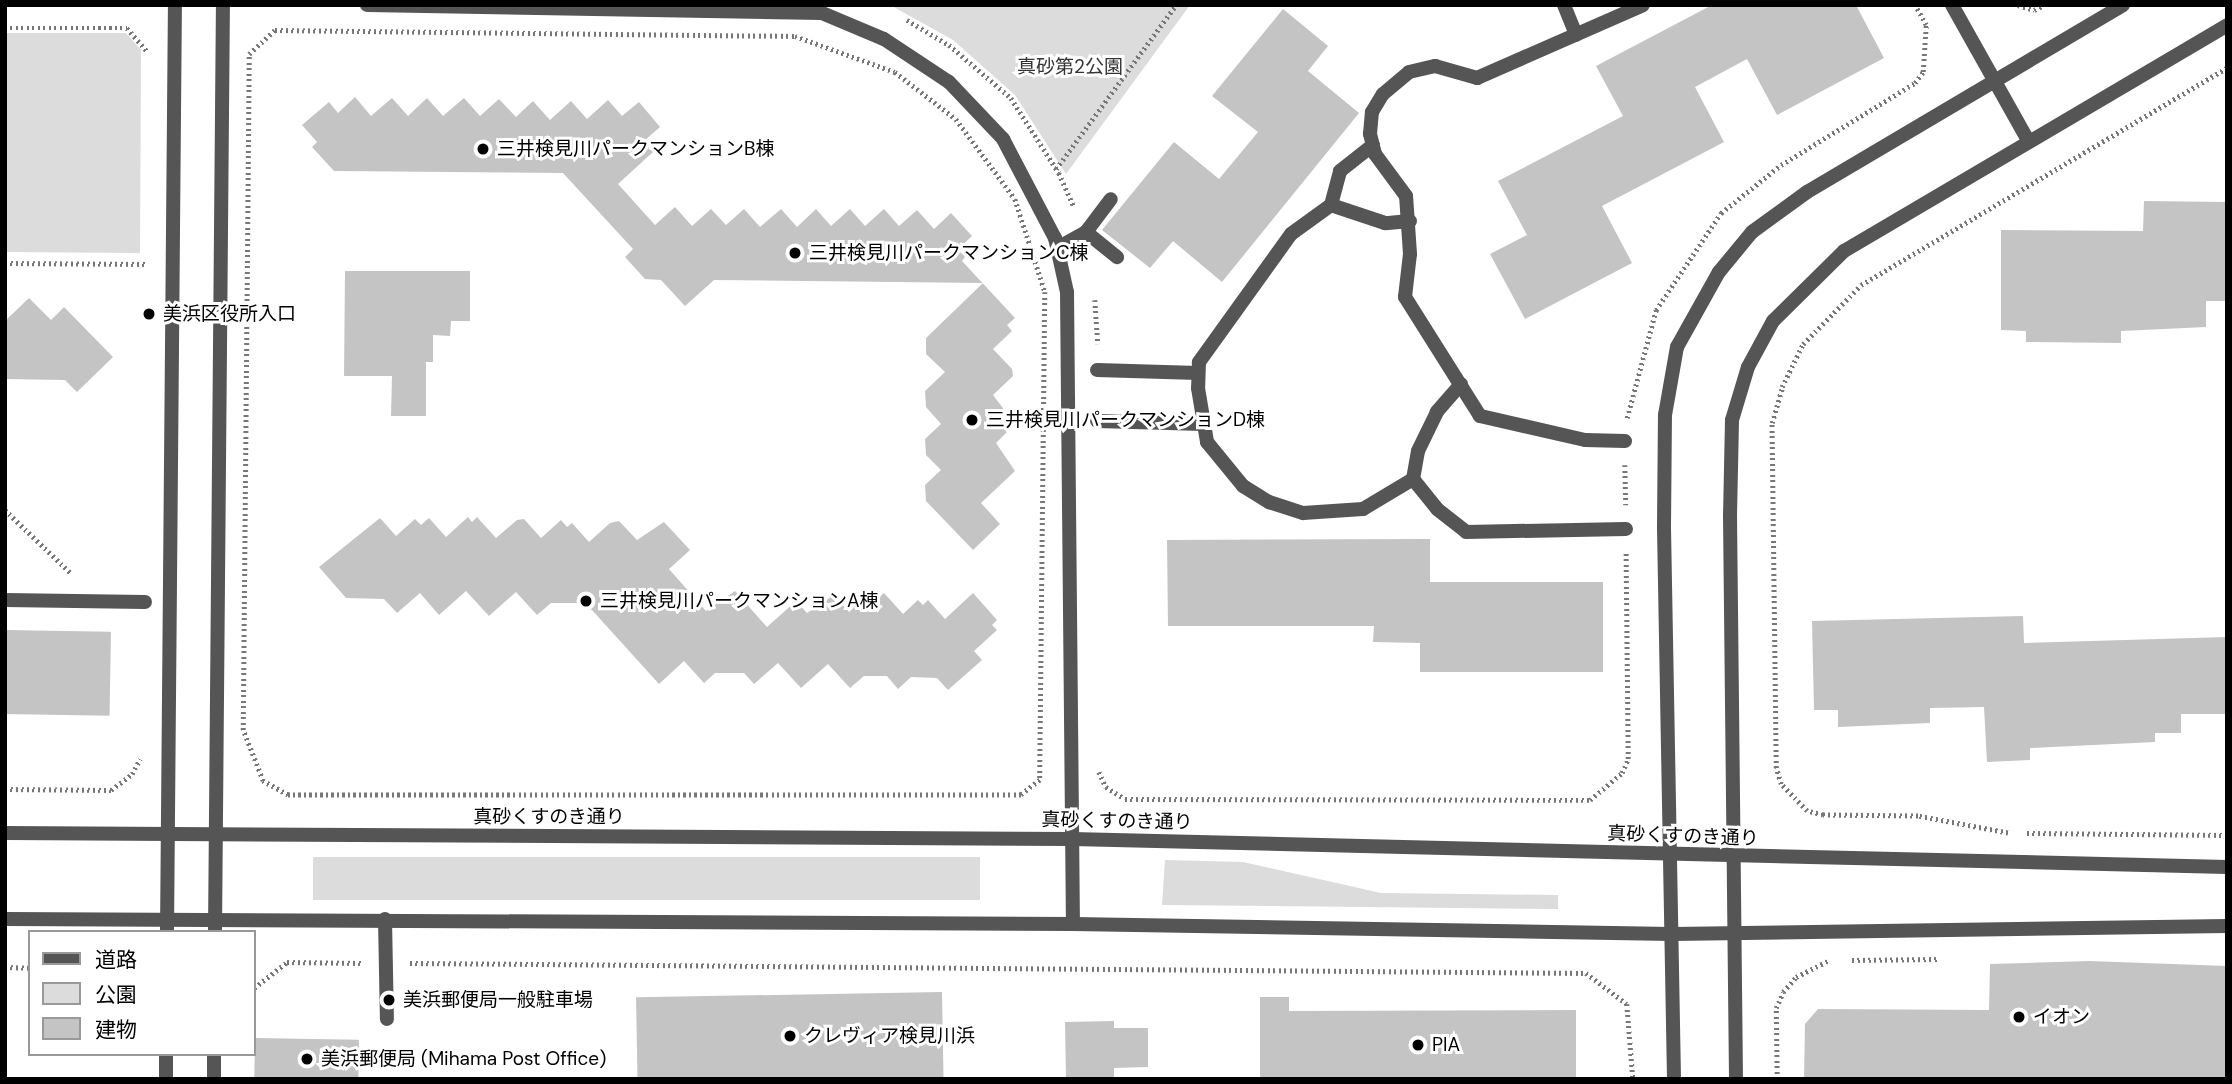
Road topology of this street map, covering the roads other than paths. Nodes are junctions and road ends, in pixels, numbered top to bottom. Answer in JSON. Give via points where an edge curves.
{"nodes":[{"id":1,"x":175,"y":5,"type":"edge"},
{"id":2,"x":222,"y":5,"type":"edge"},
{"id":3,"x":367,"y":5,"type":"edge"},
{"id":4,"x":1564,"y":5,"type":"edge"},
{"id":5,"x":1643,"y":5,"type":"edge"},
{"id":6,"x":1952,"y":5,"type":"edge"},
{"id":7,"x":2123,"y":5,"type":"edge"},
{"id":8,"x":2227,"y":25,"type":"edge"},
{"id":9,"x":1576,"y":35,"type":"junction"},
{"id":10,"x":1994,"y":81,"type":"junction"},
{"id":11,"x":2029,"y":142,"type":"junction"},
{"id":12,"x":1373,"y":145,"type":"junction"},
{"id":13,"x":1111,"y":199,"type":"dead end"},
{"id":14,"x":1331,"y":205,"type":"junction"},
{"id":15,"x":1410,"y":220,"type":"junction"},
{"id":16,"x":1086,"y":232,"type":"junction"},
{"id":17,"x":1057,"y":248,"type":"junction"},
{"id":18,"x":1117,"y":257,"type":"dead end"},
{"id":19,"x":1097,"y":370,"type":"dead end"},
{"id":20,"x":1198,"y":373,"type":"junction"},
{"id":21,"x":1461,"y":384,"type":"junction"},
{"id":22,"x":1097,"y":421,"type":"dead end"},
{"id":23,"x":1203,"y":424,"type":"junction"},
{"id":24,"x":1625,"y":441,"type":"dead end"},
{"id":25,"x":1413,"y":479,"type":"junction"},
{"id":26,"x":1626,"y":529,"type":"dead end"},
{"id":27,"x":5,"y":600,"type":"edge"},
{"id":28,"x":145,"y":602,"type":"dead end"},
{"id":29,"x":5,"y":833,"type":"edge"},
{"id":30,"x":168,"y":835,"type":"junction"},
{"id":31,"x":216,"y":835,"type":"junction"},
{"id":32,"x":1072,"y":839,"type":"junction"},
{"id":33,"x":1671,"y":855,"type":"junction"},
{"id":34,"x":1734,"y":857,"type":"junction"},
{"id":35,"x":2227,"y":867,"type":"edge"},
{"id":36,"x":5,"y":919,"type":"edge"},
{"id":37,"x":385,"y":919,"type":"junction"},
{"id":38,"x":1073,"y":924,"type":"junction"},
{"id":39,"x":167,"y":926,"type":"edge"},
{"id":40,"x":215,"y":926,"type":"edge"},
{"id":41,"x":2227,"y":926,"type":"edge"},
{"id":42,"x":1735,"y":932,"type":"junction"},
{"id":43,"x":1672,"y":934,"type":"junction"},
{"id":44,"x":387,"y":1019,"type":"dead end"},
{"id":45,"x":166,"y":1056,"type":"edge"},
{"id":46,"x":214,"y":1056,"type":"edge"},
{"id":47,"x":166,"y":1079,"type":"edge"},
{"id":48,"x":214,"y":1079,"type":"edge"},
{"id":49,"x":1674,"y":1079,"type":"edge"},
{"id":50,"x":1737,"y":1079,"type":"edge"}],
"edges":[{"from":1,"to":30,"type":"street"},
{"from":2,"to":31,"type":"street"},
{"from":3,"to":17,"type":"street","via":[[822,13],[884,39],[949,82],[1003,139],[1031,184]]},
{"from":4,"to":9,"type":"street"},
{"from":5,"to":9,"type":"street"},
{"from":6,"to":10,"type":"street"},
{"from":7,"to":10,"type":"street"},
{"from":8,"to":11,"type":"street"},
{"from":9,"to":12,"type":"street","via":[[1477,79],[1435,66],[1409,72],[1372,112]]},
{"from":10,"to":11,"type":"street"},
{"from":10,"to":33,"type":"street","via":[[1807,192],[1752,232],[1719,272],[1677,347],[1665,415]]},
{"from":11,"to":34,"type":"street","via":[[1844,251],[1773,321],[1748,367],[1732,420]]},
{"from":12,"to":14,"type":"street","via":[[1340,171]]},
{"from":12,"to":15,"type":"street","via":[[1406,196]]},
{"from":13,"to":16,"type":"street"},
{"from":14,"to":15,"type":"street","via":[[1385,223]]},
{"from":14,"to":20,"type":"street","via":[[1291,234],[1274,255],[1199,362]]},
{"from":15,"to":21,"type":"street","via":[[1405,298]]},
{"from":16,"to":17,"type":"street"},
{"from":16,"to":18,"type":"street"},
{"from":17,"to":32,"type":"street","via":[[1067,292],[1072,366]]},
{"from":19,"to":20,"type":"street"},
{"from":20,"to":23,"type":"street"},
{"from":21,"to":24,"type":"street","via":[[1480,416],[1585,440]]},
{"from":21,"to":25,"type":"street","via":[[1437,412],[1418,451]]},
{"from":22,"to":23,"type":"street"},
{"from":23,"to":25,"type":"street","via":[[1207,442],[1243,486],[1303,513],[1363,509]]},
{"from":25,"to":26,"type":"street","via":[[1437,509],[1466,532]]},
{"from":27,"to":28,"type":"street"},
{"from":29,"to":30,"type":"street","name":"真砂くすのき通り"},
{"from":30,"to":31,"type":"street","name":"真砂くすのき通り"},
{"from":30,"to":39,"type":"street"},
{"from":31,"to":32,"type":"street","name":"真砂くすのき通り"},
{"from":31,"to":40,"type":"street"},
{"from":32,"to":33,"type":"street","name":"真砂くすのき通り"},
{"from":32,"to":38,"type":"street"},
{"from":33,"to":34,"type":"street","name":"真砂くすのき通り"},
{"from":33,"to":43,"type":"street"},
{"from":34,"to":35,"type":"street","name":"真砂くすのき通り"},
{"from":34,"to":42,"type":"street"},
{"from":36,"to":39,"type":"street"},
{"from":37,"to":38,"type":"street"},
{"from":37,"to":40,"type":"street"},
{"from":37,"to":44,"type":"street"},
{"from":38,"to":43,"type":"street"},
{"from":39,"to":40,"type":"street"},
{"from":41,"to":42,"type":"street"},
{"from":42,"to":43,"type":"street"},
{"from":42,"to":50,"type":"street"},
{"from":43,"to":49,"type":"street"},
{"from":45,"to":47,"type":"street"},
{"from":46,"to":48,"type":"street"}]}
